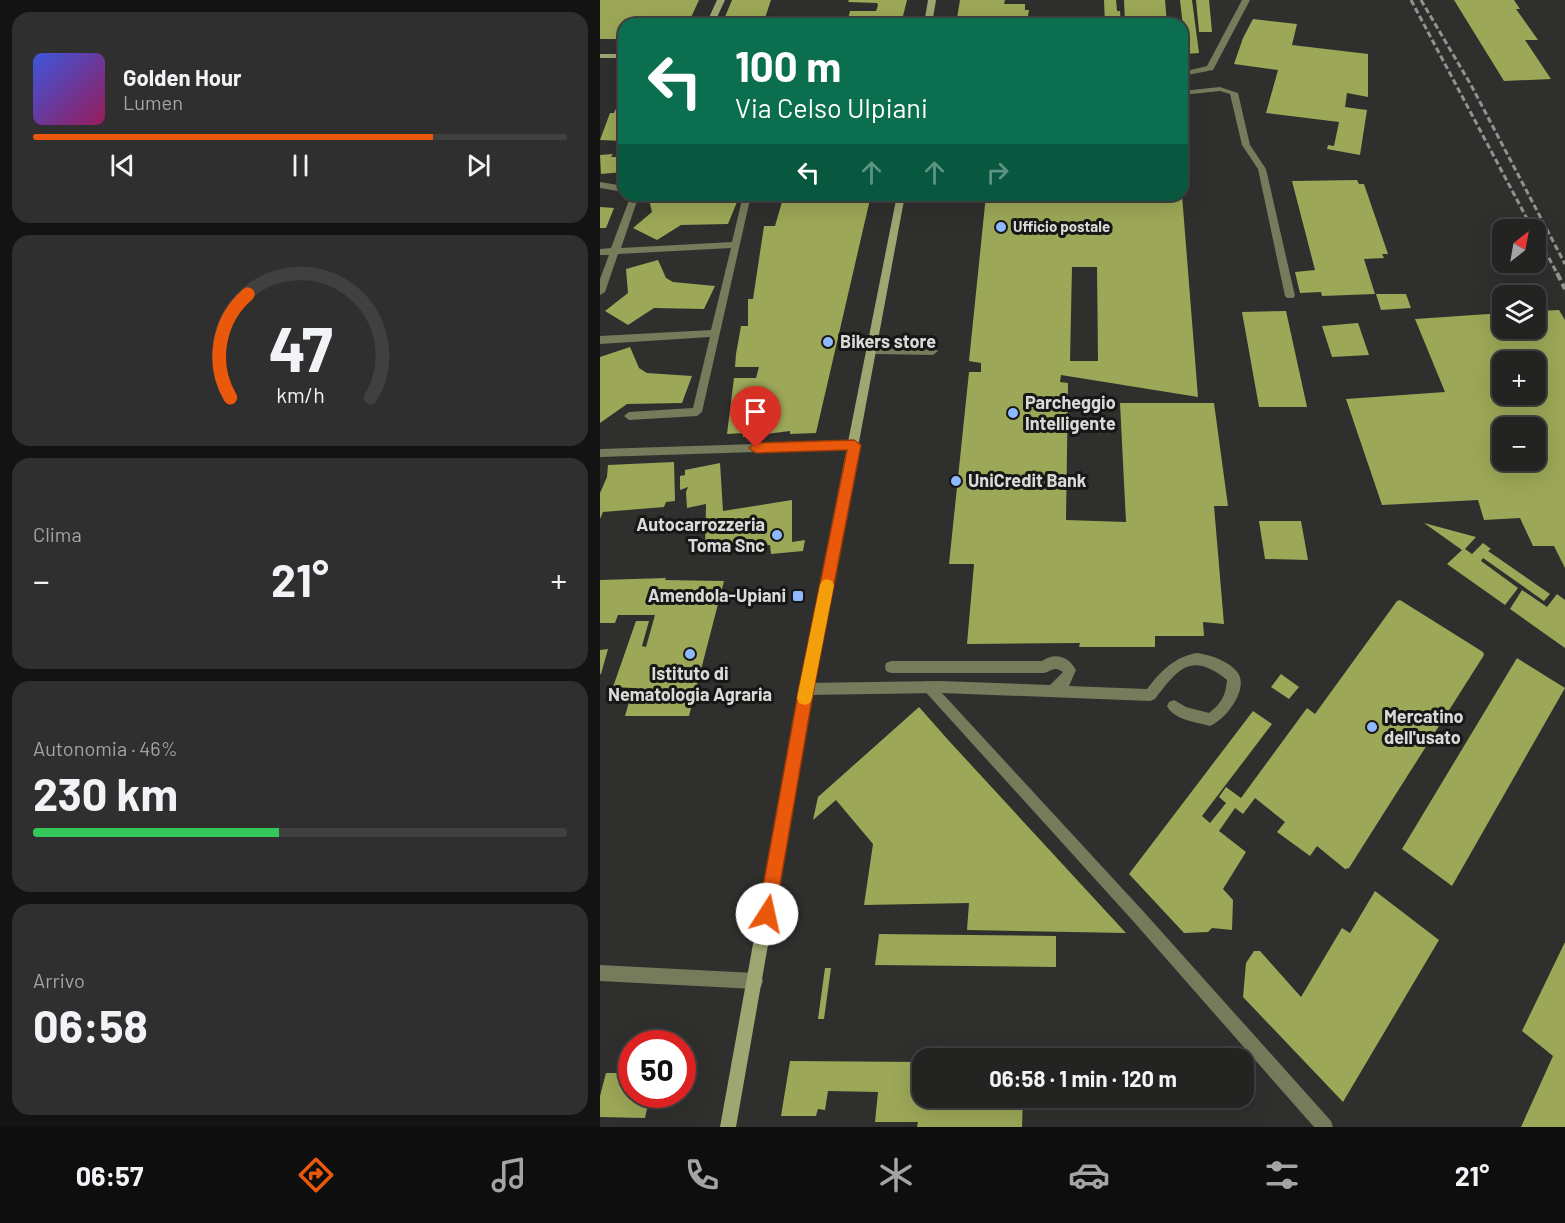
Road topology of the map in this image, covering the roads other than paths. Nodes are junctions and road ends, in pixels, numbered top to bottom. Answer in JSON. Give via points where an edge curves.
{"nodes":[{"id":1,"x":721,"y":0,"type":"edge"},
{"id":2,"x":932,"y":0,"type":"edge"},
{"id":3,"x":1246,"y":0,"type":"edge"},
{"id":4,"x":713,"y":18,"type":"edge"},
{"id":5,"x":929,"y":18,"type":"edge"},
{"id":6,"x":600,"y":56,"type":"edge"},
{"id":7,"x":618,"y":56,"type":"edge"},
{"id":8,"x":1188,"y":73,"type":"edge"},
{"id":9,"x":1188,"y":92,"type":"edge"},
{"id":10,"x":600,"y":185,"type":"edge"},
{"id":11,"x":618,"y":188,"type":"edge"},
{"id":12,"x":633,"y":201,"type":"edge"},
{"id":13,"x":746,"y":201,"type":"edge"},
{"id":14,"x":900,"y":201,"type":"edge"},
{"id":15,"x":736,"y":245,"type":"junction"},
{"id":16,"x":615,"y":251,"type":"junction"},
{"id":17,"x":600,"y":252,"type":"edge"},
{"id":18,"x":600,"y":292,"type":"edge"},
{"id":19,"x":1290,"y":296,"type":"dead end"},
{"id":20,"x":716,"y":333,"type":"junction"},
{"id":21,"x":600,"y":340,"type":"edge"},
{"id":22,"x":872,"y":350,"type":"junction"},
{"id":23,"x":933,"y":351,"type":"dead end"},
{"id":24,"x":629,"y":416,"type":"dead end"},
{"id":25,"x":854,"y":445,"type":"junction"},
{"id":26,"x":600,"y":453,"type":"edge"},
{"id":27,"x":891,"y":667,"type":"dead end"},
{"id":28,"x":933,"y":687,"type":"junction"},
{"id":29,"x":806,"y":688,"type":"junction"},
{"id":30,"x":1053,"y":692,"type":"junction"},
{"id":31,"x":1174,"y":706,"type":"dead end"},
{"id":32,"x":600,"y":973,"type":"edge"},
{"id":33,"x":755,"y":981,"type":"junction"},
{"id":34,"x":728,"y":1127,"type":"edge"},
{"id":35,"x":1325,"y":1127,"type":"edge"}],
"edges":[{"from":1,"to":4,"type":"main road"},
{"from":2,"to":5,"type":"main road"},
{"from":3,"to":8,"type":"street","via":[[1210,68]]},
{"from":6,"to":7,"type":"main road"},
{"from":9,"to":19,"type":"street","via":[[1220,89],[1234,93],[1246,145],[1262,169]]},
{"from":10,"to":11,"type":"street"},
{"from":12,"to":16,"type":"street"},
{"from":13,"to":15,"type":"street"},
{"from":14,"to":22,"type":"main road"},
{"from":15,"to":16,"type":"street"},
{"from":15,"to":20,"type":"street"},
{"from":16,"to":17,"type":"street"},
{"from":16,"to":18,"type":"street"},
{"from":20,"to":21,"type":"street"},
{"from":20,"to":24,"type":"street","via":[[697,412]]},
{"from":22,"to":23,"type":"street"},
{"from":22,"to":25,"type":"main road"},
{"from":25,"to":26,"type":"street"},
{"from":25,"to":29,"type":"main road"},
{"from":27,"to":30,"type":"street","via":[[1044,667],[1060,662],[1070,670],[1069,675]]},
{"from":28,"to":29,"type":"street"},
{"from":28,"to":30,"type":"street"},
{"from":28,"to":35,"type":"street"},
{"from":29,"to":33,"type":"main road"},
{"from":30,"to":31,"type":"street","via":[[1150,695],[1168,671],[1195,658],[1211,661],[1233,677],[1229,701],[1210,720]]},
{"from":32,"to":33,"type":"street"},
{"from":33,"to":34,"type":"main road"}]}
